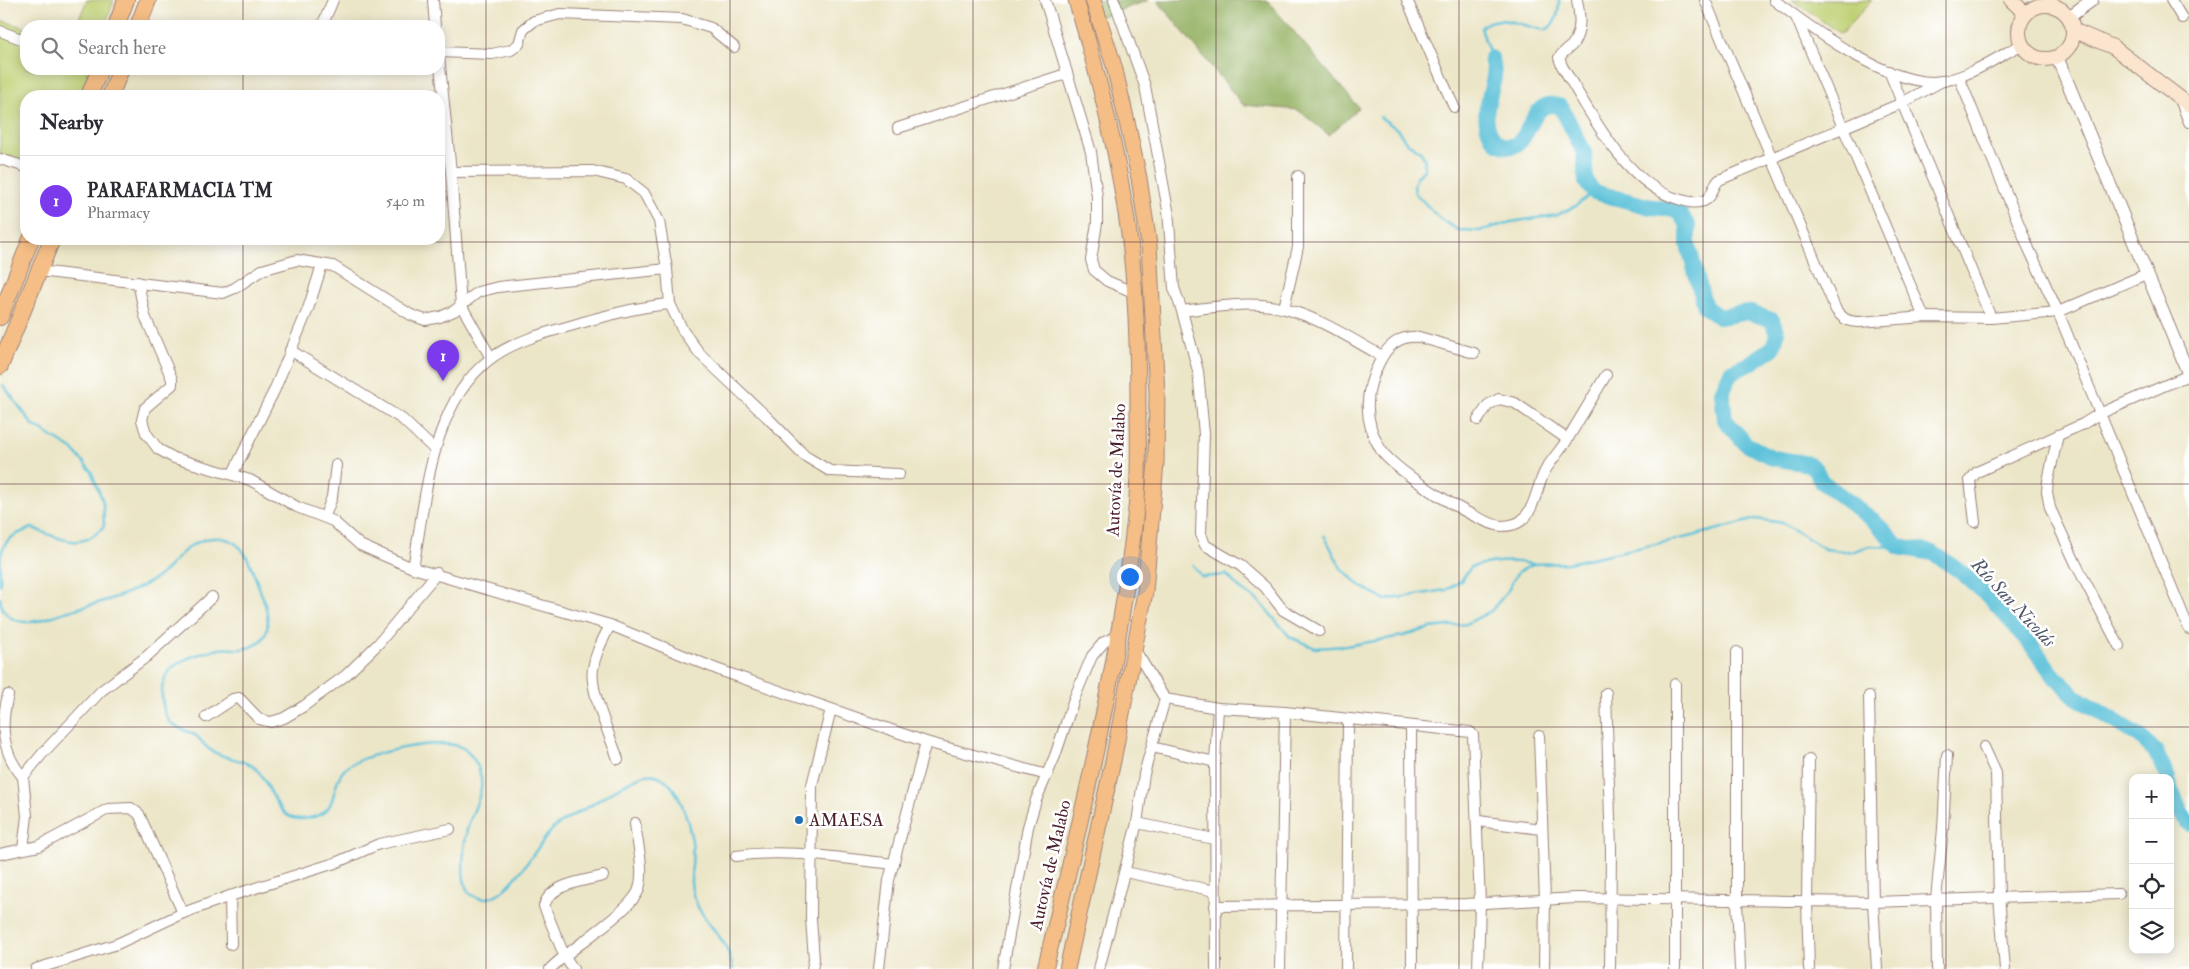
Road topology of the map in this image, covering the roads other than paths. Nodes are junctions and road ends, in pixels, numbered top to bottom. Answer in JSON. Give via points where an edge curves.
{"nodes":[{"id":1,"x":126,"y":0,"type":"edge"},
{"id":2,"x":148,"y":0,"type":"edge"},
{"id":3,"x":332,"y":0,"type":"edge"},
{"id":4,"x":433,"y":0,"type":"edge"},
{"id":5,"x":1045,"y":0,"type":"edge"},
{"id":6,"x":1076,"y":0,"type":"edge"},
{"id":7,"x":1093,"y":0,"type":"edge"},
{"id":8,"x":1114,"y":0,"type":"edge"},
{"id":9,"x":1407,"y":0,"type":"edge"},
{"id":10,"x":1577,"y":0,"type":"edge"},
{"id":11,"x":1705,"y":0,"type":"edge"},
{"id":12,"x":1774,"y":0,"type":"edge"},
{"id":13,"x":2011,"y":0,"type":"edge"},
{"id":14,"x":2092,"y":0,"type":"edge"},
{"id":15,"x":2171,"y":0,"type":"edge"},
{"id":16,"x":2026,"y":14,"type":"junction"},
{"id":17,"x":1796,"y":17,"type":"junction"},
{"id":18,"x":2182,"y":18,"type":"dead end"},
{"id":19,"x":118,"y":20,"type":"edge"},
{"id":20,"x":140,"y":20,"type":"edge"},
{"id":21,"x":324,"y":20,"type":"edge"},
{"id":22,"x":435,"y":20,"type":"edge"},
{"id":23,"x":2071,"y":24,"type":"junction"},
{"id":24,"x":0,"y":31,"type":"edge"},
{"id":25,"x":20,"y":39,"type":"edge"},
{"id":26,"x":2022,"y":44,"type":"junction"},
{"id":27,"x":734,"y":47,"type":"dead end"},
{"id":28,"x":445,"y":52,"type":"edge"},
{"id":29,"x":2056,"y":57,"type":"junction"},
{"id":30,"x":1889,"y":71,"type":"junction"},
{"id":31,"x":1066,"y":74,"type":"junction"},
{"id":32,"x":97,"y":75,"type":"edge"},
{"id":33,"x":119,"y":75,"type":"edge"},
{"id":34,"x":441,"y":75,"type":"edge"},
{"id":35,"x":1959,"y":77,"type":"junction"},
{"id":36,"x":1942,"y":81,"type":"junction"},
{"id":37,"x":91,"y":90,"type":"edge"},
{"id":38,"x":112,"y":90,"type":"edge"},
{"id":39,"x":443,"y":90,"type":"edge"},
{"id":40,"x":2184,"y":101,"type":"edge"},
{"id":41,"x":1902,"y":103,"type":"junction"},
{"id":42,"x":1454,"y":107,"type":"dead end"},
{"id":43,"x":445,"y":114,"type":"edge"},
{"id":44,"x":2189,"y":122,"type":"edge"},
{"id":45,"x":1844,"y":126,"type":"junction"},
{"id":46,"x":898,"y":128,"type":"dead end"},
{"id":47,"x":1773,"y":157,"type":"junction"},
{"id":48,"x":0,"y":159,"type":"edge"},
{"id":49,"x":20,"y":165,"type":"edge"},
{"id":50,"x":451,"y":172,"type":"junction"},
{"id":51,"x":1298,"y":176,"type":"dead end"},
{"id":52,"x":29,"y":245,"type":"edge"},
{"id":53,"x":50,"y":245,"type":"edge"},
{"id":54,"x":322,"y":265,"type":"junction"},
{"id":55,"x":667,"y":269,"type":"junction"},
{"id":56,"x":39,"y":271,"type":"junction"},
{"id":57,"x":2146,"y":274,"type":"junction"},
{"id":58,"x":138,"y":282,"type":"junction"},
{"id":59,"x":1133,"y":292,"type":"junction"},
{"id":60,"x":670,"y":304,"type":"junction"},
{"id":61,"x":461,"y":305,"type":"junction"},
{"id":62,"x":1284,"y":308,"type":"junction"},
{"id":63,"x":1182,"y":311,"type":"junction"},
{"id":64,"x":2058,"y":312,"type":"junction"},
{"id":65,"x":0,"y":317,"type":"edge"},
{"id":66,"x":1924,"y":317,"type":"junction"},
{"id":67,"x":1990,"y":318,"type":"junction"},
{"id":68,"x":290,"y":350,"type":"junction"},
{"id":69,"x":1474,"y":354,"type":"dead end"},
{"id":70,"x":1382,"y":356,"type":"junction"},
{"id":71,"x":490,"y":358,"type":"junction"},
{"id":72,"x":0,"y":366,"type":"edge"},
{"id":73,"x":1606,"y":375,"type":"dead end"},
{"id":74,"x":2189,"y":375,"type":"edge"},
{"id":75,"x":2099,"y":414,"type":"junction"},
{"id":76,"x":1478,"y":420,"type":"dead end"},
{"id":77,"x":2058,"y":435,"type":"junction"},
{"id":78,"x":1567,"y":439,"type":"junction"},
{"id":79,"x":435,"y":450,"type":"junction"},
{"id":80,"x":336,"y":465,"type":"dead end"},
{"id":81,"x":233,"y":473,"type":"junction"},
{"id":82,"x":899,"y":474,"type":"dead end"},
{"id":83,"x":324,"y":516,"type":"junction"},
{"id":84,"x":1975,"y":522,"type":"dead end"},
{"id":85,"x":413,"y":568,"type":"junction"},
{"id":86,"x":436,"y":573,"type":"junction"},
{"id":87,"x":212,"y":597,"type":"dead end"},
{"id":88,"x":610,"y":625,"type":"junction"},
{"id":89,"x":2189,"y":628,"type":"edge"},
{"id":90,"x":1319,"y":631,"type":"dead end"},
{"id":91,"x":1118,"y":636,"type":"junction"},
{"id":92,"x":2119,"y":646,"type":"dead end"},
{"id":93,"x":1135,"y":650,"type":"junction"},
{"id":94,"x":1737,"y":652,"type":"dead end"},
{"id":95,"x":1675,"y":684,"type":"dead end"},
{"id":96,"x":1606,"y":693,"type":"dead end"},
{"id":97,"x":8,"y":695,"type":"dead end"},
{"id":98,"x":1869,"y":696,"type":"dead end"},
{"id":99,"x":1164,"y":699,"type":"junction"},
{"id":100,"x":1218,"y":708,"type":"junction"},
{"id":101,"x":831,"y":709,"type":"junction"},
{"id":102,"x":1285,"y":712,"type":"junction"},
{"id":103,"x":206,"y":717,"type":"dead end"},
{"id":104,"x":1348,"y":719,"type":"junction"},
{"id":105,"x":1411,"y":727,"type":"junction"},
{"id":106,"x":1539,"y":736,"type":"dead end"},
{"id":107,"x":926,"y":742,"type":"junction"},
{"id":108,"x":1152,"y":746,"type":"junction"},
{"id":109,"x":1984,"y":747,"type":"dead end"},
{"id":110,"x":1947,"y":756,"type":"dead end"},
{"id":111,"x":618,"y":760,"type":"dead end"},
{"id":112,"x":1809,"y":760,"type":"dead end"},
{"id":113,"x":1215,"y":762,"type":"junction"},
{"id":114,"x":1047,"y":775,"type":"junction"},
{"id":115,"x":24,"y":777,"type":"junction"},
{"id":116,"x":1478,"y":821,"type":"junction"},
{"id":117,"x":635,"y":823,"type":"dead end"},
{"id":118,"x":1137,"y":823,"type":"junction"},
{"id":119,"x":450,"y":829,"type":"dead end"},
{"id":120,"x":1541,"y":829,"type":"junction"},
{"id":121,"x":1214,"y":839,"type":"junction"},
{"id":122,"x":23,"y":849,"type":"junction"},
{"id":123,"x":0,"y":854,"type":"edge"},
{"id":124,"x":736,"y":856,"type":"dead end"},
{"id":125,"x":812,"y":856,"type":"junction"},
{"id":126,"x":894,"y":864,"type":"junction"},
{"id":127,"x":1125,"y":872,"type":"junction"},
{"id":128,"x":603,"y":876,"type":"dead end"},
{"id":129,"x":1215,"y":891,"type":"junction"},
{"id":130,"x":2119,"y":894,"type":"dead end"},
{"id":131,"x":230,"y":896,"type":"junction"},
{"id":132,"x":1999,"y":896,"type":"junction"},
{"id":133,"x":1610,"y":899,"type":"junction"},
{"id":134,"x":1936,"y":899,"type":"junction"},
{"id":135,"x":1545,"y":900,"type":"junction"},
{"id":136,"x":1674,"y":901,"type":"junction"},
{"id":137,"x":1737,"y":901,"type":"junction"},
{"id":138,"x":1807,"y":901,"type":"junction"},
{"id":139,"x":1873,"y":902,"type":"junction"},
{"id":140,"x":1412,"y":903,"type":"junction"},
{"id":141,"x":1480,"y":903,"type":"junction"},
{"id":142,"x":1346,"y":904,"type":"junction"},
{"id":143,"x":1215,"y":906,"type":"junction"},
{"id":144,"x":1281,"y":906,"type":"junction"},
{"id":145,"x":183,"y":913,"type":"junction"},
{"id":146,"x":231,"y":944,"type":"dead end"},
{"id":147,"x":564,"y":955,"type":"junction"},
{"id":148,"x":36,"y":969,"type":"edge"},
{"id":149,"x":550,"y":969,"type":"edge"},
{"id":150,"x":573,"y":969,"type":"edge"},
{"id":151,"x":812,"y":969,"type":"edge"},
{"id":152,"x":880,"y":969,"type":"edge"},
{"id":153,"x":1003,"y":969,"type":"edge"},
{"id":154,"x":1045,"y":969,"type":"edge"},
{"id":155,"x":1068,"y":969,"type":"edge"},
{"id":156,"x":1100,"y":969,"type":"edge"},
{"id":157,"x":1216,"y":969,"type":"edge"},
{"id":158,"x":1280,"y":969,"type":"edge"},
{"id":159,"x":1346,"y":969,"type":"edge"},
{"id":160,"x":1412,"y":969,"type":"edge"},
{"id":161,"x":1478,"y":969,"type":"edge"},
{"id":162,"x":1544,"y":969,"type":"edge"},
{"id":163,"x":1610,"y":969,"type":"edge"},
{"id":164,"x":1676,"y":969,"type":"edge"},
{"id":165,"x":1740,"y":969,"type":"edge"},
{"id":166,"x":1809,"y":969,"type":"edge"},
{"id":167,"x":1877,"y":969,"type":"edge"},
{"id":168,"x":1937,"y":969,"type":"edge"},
{"id":169,"x":2005,"y":969,"type":"edge"}],
"edges":[{"from":1,"to":19,"type":"highway"},
{"from":2,"to":20,"type":"highway"},
{"from":3,"to":21,"type":"street"},
{"from":4,"to":22,"type":"street"},
{"from":5,"to":31,"type":"street"},
{"from":6,"to":59,"type":"main road","name":"Autovía de Malabo","via":[[1110,126],[1130,242]]},
{"from":7,"to":93,"type":"main road","via":[[1114,66],[1127,122],[1149,245],[1157,394],[1156,462],[1151,540]]},
{"from":8,"to":63,"type":"street","via":[[1147,95],[1168,210],[1174,288]]},
{"from":9,"to":42,"type":"street"},
{"from":10,"to":47,"type":"street","via":[[1580,16],[1578,33],[1559,58],[1590,113],[1614,147],[1648,185],[1672,198],[1696,203],[1711,196],[1719,180]]},
{"from":11,"to":47,"type":"street"},
{"from":12,"to":17,"type":"street"},
{"from":13,"to":16,"type":"main road"},
{"from":14,"to":23,"type":"street"},
{"from":15,"to":18,"type":"street"},
{"from":16,"to":23,"type":"main road","via":[[2048,6],[2063,11]]},
{"from":16,"to":26,"type":"main road","via":[[2020,29]]},
{"from":17,"to":30,"type":"street","via":[[1865,60]]},
{"from":17,"to":45,"type":"street"},
{"from":23,"to":29,"type":"main road","via":[[2069,46]]},
{"from":23,"to":40,"type":"main road","via":[[2114,47]]},
{"from":24,"to":25,"type":"street"},
{"from":26,"to":29,"type":"main road","via":[[2034,56]]},
{"from":26,"to":35,"type":"street"},
{"from":27,"to":28,"type":"street","via":[[711,28],[682,19],[560,14],[534,21],[523,30],[519,44],[511,50],[492,54]]},
{"from":29,"to":57,"type":"street"},
{"from":30,"to":36,"type":"street","via":[[1918,81]]},
{"from":30,"to":41,"type":"street"},
{"from":31,"to":46,"type":"street"},
{"from":31,"to":59,"type":"street","via":[[1091,152],[1096,183],[1097,223],[1091,260],[1094,270],[1107,281]]},
{"from":32,"to":37,"type":"highway"},
{"from":33,"to":38,"type":"highway"},
{"from":34,"to":39,"type":"street"},
{"from":35,"to":36,"type":"street"},
{"from":35,"to":64,"type":"street"},
{"from":36,"to":41,"type":"street"},
{"from":40,"to":44,"type":"street"},
{"from":41,"to":45,"type":"street"},
{"from":41,"to":67,"type":"street"},
{"from":43,"to":50,"type":"street"},
{"from":45,"to":47,"type":"street"},
{"from":45,"to":66,"type":"street"},
{"from":47,"to":66,"type":"street","via":[[1842,318],[1860,322]]},
{"from":48,"to":49,"type":"street"},
{"from":50,"to":55,"type":"street","via":[[593,171],[626,178],[644,193],[659,221]]},
{"from":50,"to":61,"type":"street"},
{"from":51,"to":62,"type":"street","via":[[1298,247]]},
{"from":52,"to":65,"type":"highway"},
{"from":53,"to":56,"type":"highway"},
{"from":54,"to":58,"type":"street","via":[[297,260],[283,262],[222,293]]},
{"from":54,"to":61,"type":"street","via":[[333,266],[411,315],[425,320],[440,317]]},
{"from":54,"to":68,"type":"street"},
{"from":55,"to":60,"type":"street"},
{"from":55,"to":61,"type":"street","via":[[498,287],[478,292]]},
{"from":56,"to":58,"type":"street"},
{"from":56,"to":72,"type":"highway"},
{"from":57,"to":64,"type":"street"},
{"from":57,"to":74,"type":"street"},
{"from":58,"to":81,"type":"street","via":[[145,316],[172,379],[172,385],[145,408],[142,420],[146,433],[158,449],[174,458]]},
{"from":59,"to":91,"type":"main road","name":"Autovía de Malabo","via":[[1138,352],[1136,516]]},
{"from":60,"to":71,"type":"street","via":[[642,306],[561,328],[514,345]]},
{"from":60,"to":82,"type":"street","via":[[683,332],[700,354],[804,456],[830,471]]},
{"from":61,"to":71,"type":"street"},
{"from":62,"to":63,"type":"street","via":[[1229,305]]},
{"from":62,"to":70,"type":"street","via":[[1311,318]]},
{"from":63,"to":90,"type":"street","via":[[1198,371],[1201,398],[1204,434],[1201,534],[1205,545],[1241,566],[1265,587],[1283,610]]},
{"from":64,"to":67,"type":"street"},
{"from":64,"to":75,"type":"street"},
{"from":66,"to":67,"type":"street"},
{"from":68,"to":79,"type":"street","via":[[402,419]]},
{"from":68,"to":81,"type":"street","via":[[274,391]]},
{"from":69,"to":70,"type":"street","via":[[1410,336],[1395,342]]},
{"from":70,"to":78,"type":"street","via":[[1367,395],[1369,422],[1381,451],[1399,470],[1479,518],[1502,526],[1523,520],[1530,511],[1546,469]]},
{"from":71,"to":79,"type":"street","via":[[464,386],[447,414]]},
{"from":73,"to":78,"type":"street"},
{"from":74,"to":75,"type":"street"},
{"from":75,"to":77,"type":"street"},
{"from":75,"to":89,"type":"street"},
{"from":76,"to":78,"type":"street","via":[[1488,405],[1499,399],[1515,403]]},
{"from":77,"to":84,"type":"street","via":[[1972,476],[1970,496]]},
{"from":77,"to":92,"type":"street","via":[[2048,480],[2050,508]]},
{"from":79,"to":85,"type":"street"},
{"from":80,"to":83,"type":"street","via":[[332,497]]},
{"from":81,"to":83,"type":"street","via":[[296,507]]},
{"from":83,"to":85,"type":"street","via":[[333,520],[360,545]]},
{"from":85,"to":86,"type":"street"},
{"from":86,"to":88,"type":"street"},
{"from":86,"to":103,"type":"street","via":[[378,644],[346,675],[304,706],[271,722],[259,719],[239,698]]},
{"from":87,"to":115,"type":"street","via":[[146,658],[101,690]]},
{"from":88,"to":101,"type":"street","via":[[719,670]]},
{"from":88,"to":111,"type":"street","via":[[597,651],[592,671],[593,684]]},
{"from":91,"to":114,"type":"street","via":[[1104,642],[1092,656]]},
{"from":91,"to":154,"type":"main road","name":"Autovía de Malabo","via":[[1078,832]]},
{"from":93,"to":99,"type":"street"},
{"from":93,"to":155,"type":"main road"},
{"from":94,"to":137,"type":"street"},
{"from":95,"to":136,"type":"street"},
{"from":96,"to":133,"type":"street"},
{"from":97,"to":115,"type":"street","via":[[2,737],[13,765]]},
{"from":98,"to":139,"type":"street"},
{"from":99,"to":100,"type":"street"},
{"from":99,"to":108,"type":"street"},
{"from":100,"to":102,"type":"street"},
{"from":100,"to":113,"type":"street"},
{"from":101,"to":107,"type":"street"},
{"from":101,"to":125,"type":"street","via":[[812,785]]},
{"from":102,"to":104,"type":"street"},
{"from":102,"to":144,"type":"street"},
{"from":104,"to":105,"type":"street"},
{"from":104,"to":142,"type":"street"},
{"from":105,"to":116,"type":"street","via":[[1470,732],[1473,735]]},
{"from":105,"to":140,"type":"street"},
{"from":106,"to":120,"type":"street"},
{"from":107,"to":114,"type":"street"},
{"from":107,"to":126,"type":"street"},
{"from":108,"to":113,"type":"street"},
{"from":108,"to":118,"type":"street"},
{"from":109,"to":132,"type":"street","via":[[1996,773]]},
{"from":110,"to":134,"type":"street"},
{"from":112,"to":138,"type":"street"},
{"from":113,"to":121,"type":"street"},
{"from":114,"to":153,"type":"street","via":[[1028,827]]},
{"from":115,"to":122,"type":"street","via":[[27,816]]},
{"from":116,"to":120,"type":"street"},
{"from":116,"to":141,"type":"street"},
{"from":117,"to":147,"type":"street","via":[[639,889],[631,903]]},
{"from":118,"to":121,"type":"street"},
{"from":118,"to":127,"type":"street"},
{"from":119,"to":131,"type":"street","via":[[379,844],[335,863]]},
{"from":120,"to":135,"type":"street"},
{"from":121,"to":129,"type":"street"},
{"from":122,"to":123,"type":"street"},
{"from":122,"to":145,"type":"street","via":[[46,843],[108,809],[131,808],[139,814]]},
{"from":124,"to":125,"type":"street","via":[[755,853]]},
{"from":125,"to":126,"type":"street"},
{"from":125,"to":151,"type":"street"},
{"from":126,"to":152,"type":"street","via":[[889,880]]},
{"from":127,"to":129,"type":"street"},
{"from":127,"to":156,"type":"street"},
{"from":128,"to":147,"type":"street","via":[[555,890],[546,899],[544,906]]},
{"from":129,"to":143,"type":"street"},
{"from":130,"to":132,"type":"street"},
{"from":131,"to":145,"type":"street"},
{"from":131,"to":146,"type":"street"},
{"from":132,"to":134,"type":"street"},
{"from":132,"to":169,"type":"street"},
{"from":133,"to":135,"type":"street"},
{"from":133,"to":136,"type":"street"},
{"from":133,"to":163,"type":"street"},
{"from":134,"to":139,"type":"street"},
{"from":134,"to":168,"type":"street"},
{"from":135,"to":141,"type":"street"},
{"from":135,"to":162,"type":"street"},
{"from":136,"to":137,"type":"street"},
{"from":136,"to":164,"type":"street"},
{"from":137,"to":138,"type":"street"},
{"from":137,"to":165,"type":"street"},
{"from":138,"to":139,"type":"street"},
{"from":138,"to":166,"type":"street"},
{"from":139,"to":167,"type":"street"},
{"from":140,"to":141,"type":"street"},
{"from":140,"to":142,"type":"street"},
{"from":140,"to":160,"type":"street"},
{"from":141,"to":161,"type":"street"},
{"from":142,"to":144,"type":"street"},
{"from":142,"to":159,"type":"street"},
{"from":143,"to":144,"type":"street"},
{"from":143,"to":157,"type":"street"},
{"from":144,"to":158,"type":"street"},
{"from":145,"to":148,"type":"street","via":[[117,944]]},
{"from":147,"to":149,"type":"street"},
{"from":147,"to":150,"type":"street"}]}
